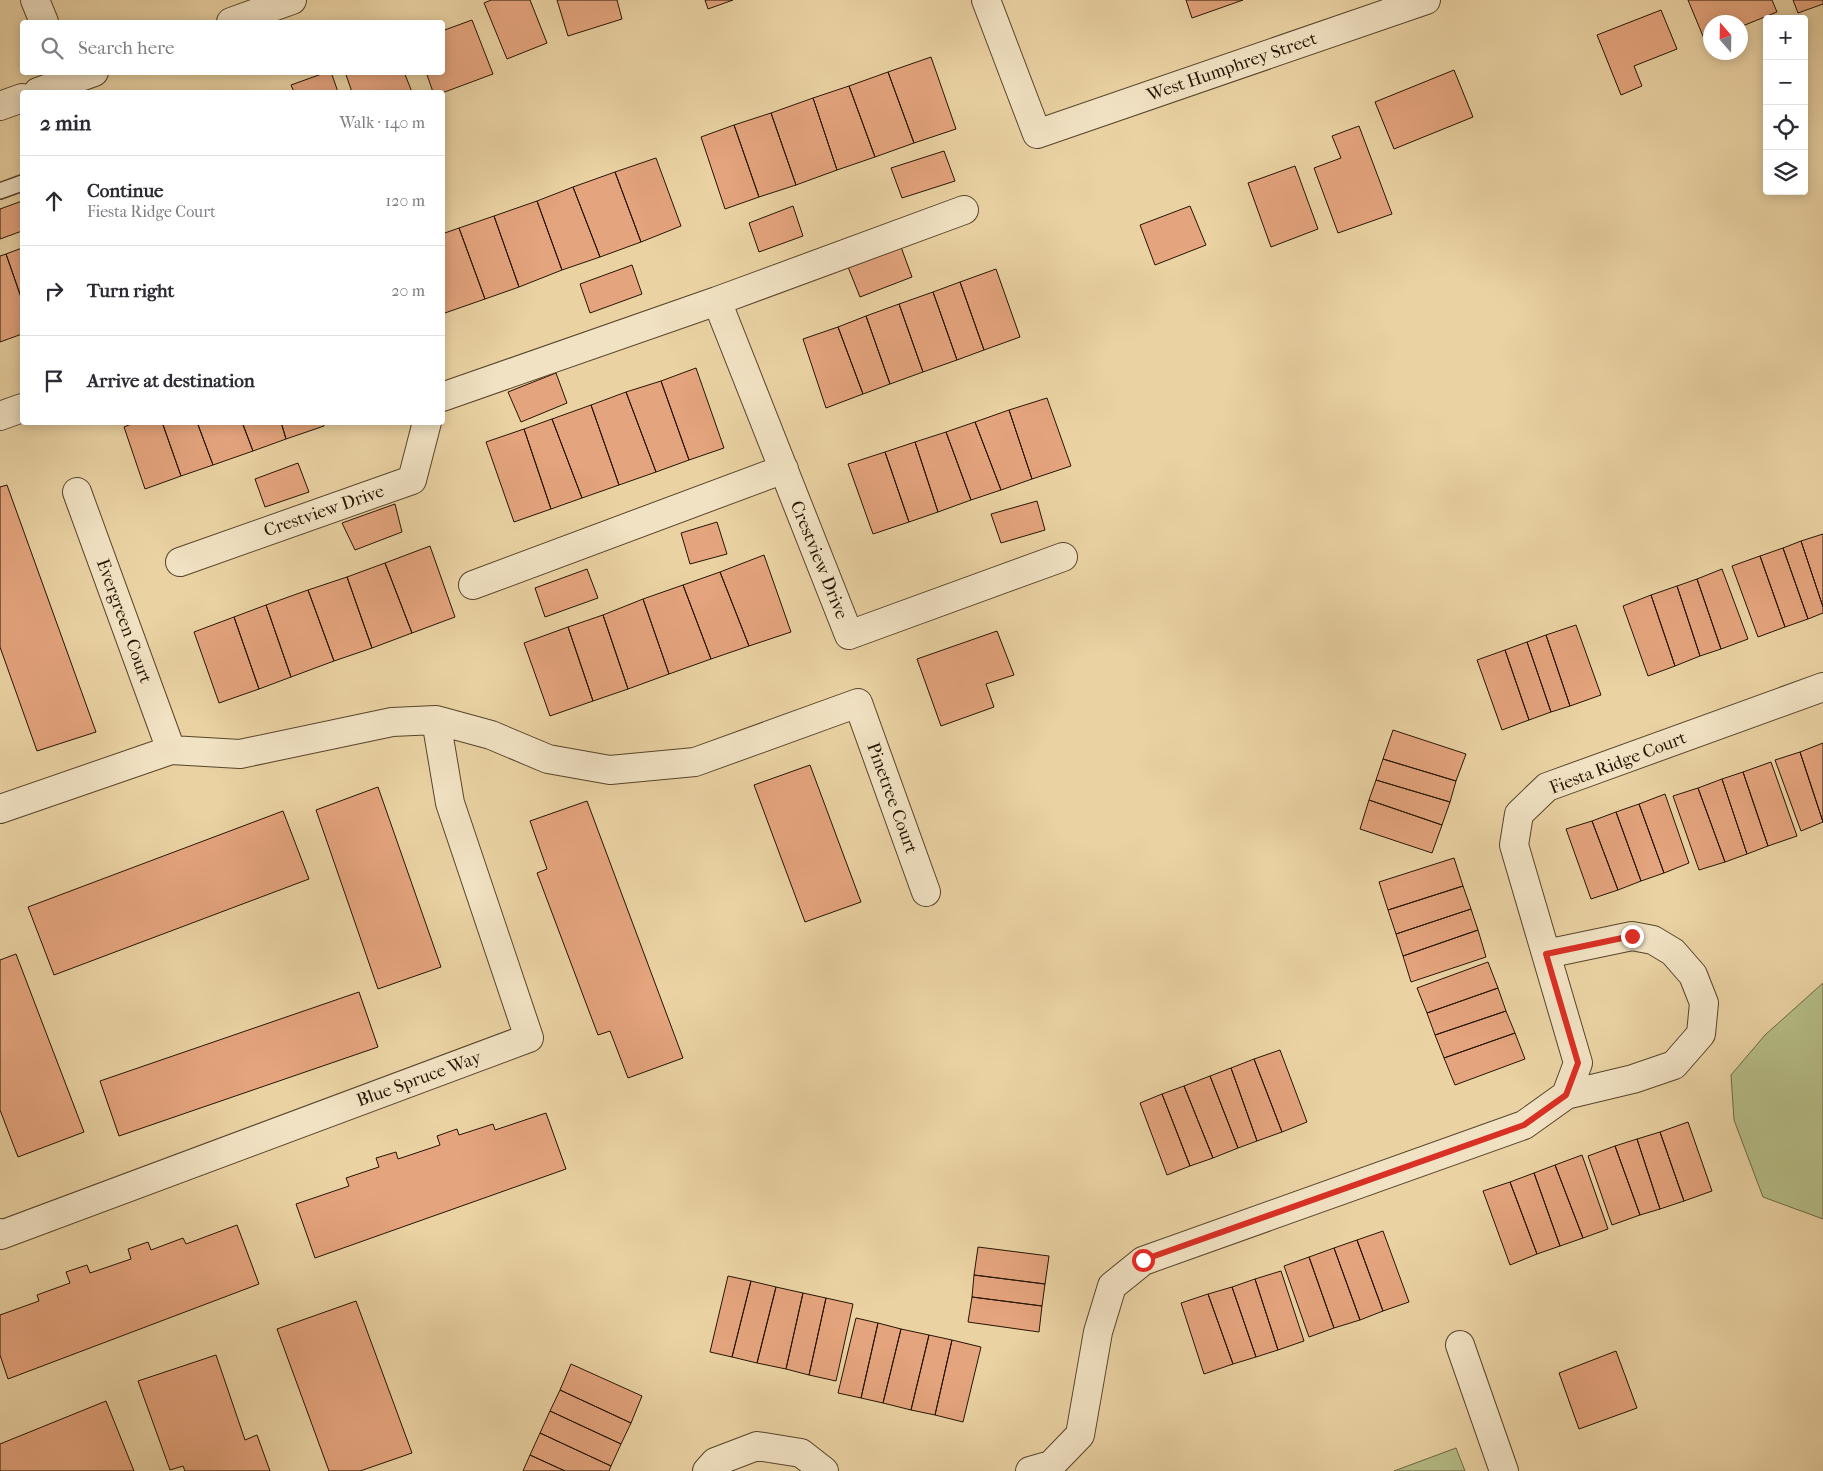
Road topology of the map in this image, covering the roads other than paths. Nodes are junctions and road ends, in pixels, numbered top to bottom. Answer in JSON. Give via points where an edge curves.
{"nodes":[{"id":1,"x":36,"y":0,"type":"edge"},
{"id":2,"x":292,"y":0,"type":"edge"},
{"id":3,"x":986,"y":0,"type":"edge"},
{"id":4,"x":1426,"y":0,"type":"edge"},
{"id":5,"x":43,"y":20,"type":"edge"},
{"id":6,"x":237,"y":20,"type":"edge"},
{"id":7,"x":79,"y":75,"type":"edge"},
{"id":8,"x":64,"y":78,"type":"edge"},
{"id":9,"x":42,"y":90,"type":"edge"},
{"id":10,"x":20,"y":99,"type":"edge"},
{"id":11,"x":0,"y":106,"type":"edge"},
{"id":12,"x":20,"y":184,"type":"edge"},
{"id":13,"x":0,"y":191,"type":"edge"},
{"id":14,"x":964,"y":210,"type":"dead end"},
{"id":15,"x":717,"y":301,"type":"junction"},
{"id":16,"x":445,"y":396,"type":"edge"},
{"id":17,"x":20,"y":409,"type":"edge"},
{"id":18,"x":0,"y":416,"type":"edge"},
{"id":19,"x":426,"y":425,"type":"edge"},
{"id":20,"x":784,"y":469,"type":"junction"},
{"id":21,"x":77,"y":492,"type":"dead end"},
{"id":22,"x":1063,"y":557,"type":"dead end"},
{"id":23,"x":180,"y":562,"type":"dead end"},
{"id":24,"x":473,"y":585,"type":"dead end"},
{"id":25,"x":1823,"y":687,"type":"edge"},
{"id":26,"x":436,"y":720,"type":"junction"},
{"id":27,"x":171,"y":750,"type":"junction"},
{"id":28,"x":0,"y":809,"type":"edge"},
{"id":29,"x":926,"y":892,"type":"dead end"},
{"id":30,"x":1546,"y":954,"type":"junction"},
{"id":31,"x":1566,"y":1095,"type":"junction"},
{"id":32,"x":0,"y":1233,"type":"edge"},
{"id":33,"x":1460,"y":1345,"type":"dead end"},
{"id":34,"x":707,"y":1471,"type":"edge"},
{"id":35,"x":824,"y":1471,"type":"edge"},
{"id":36,"x":1030,"y":1471,"type":"edge"},
{"id":37,"x":1504,"y":1471,"type":"edge"}],
"edges":[{"from":1,"to":5,"type":"street"},
{"from":2,"to":6,"type":"street"},
{"from":3,"to":4,"type":"street","name":"West Humphrey Street","via":[[1037,134]]},
{"from":7,"to":8,"type":"street"},
{"from":8,"to":9,"type":"street"},
{"from":10,"to":11,"type":"street"},
{"from":12,"to":13,"type":"lane"},
{"from":14,"to":15,"type":"street"},
{"from":15,"to":16,"type":"street"},
{"from":15,"to":20,"type":"street","name":"Crestview Drive"},
{"from":17,"to":18,"type":"street"},
{"from":19,"to":23,"type":"street","name":"Crestview Drive","via":[[412,480]]},
{"from":20,"to":22,"type":"street","name":"Crestview Drive","via":[[849,635]]},
{"from":20,"to":24,"type":"street"},
{"from":21,"to":27,"type":"street","name":"Evergreen Court"},
{"from":25,"to":30,"type":"street","name":"Fiesta Ridge Court","via":[[1547,787],[1519,814],[1514,846]]},
{"from":26,"to":27,"type":"street","via":[[392,722],[240,754]]},
{"from":26,"to":29,"type":"street","name":"Pinetree Court","via":[[491,735],[548,759],[610,770],[695,762],[858,703]]},
{"from":26,"to":32,"type":"street","name":"Blue Spruce Way","via":[[450,803],[529,1038]]},
{"from":27,"to":28,"type":"street"},
{"from":30,"to":31,"type":"street","name":"Fiesta Ridge Court","via":[[1578,1063]]},
{"from":30,"to":31,"type":"street","via":[[1632,936],[1652,940],[1673,952],[1693,976],[1704,1004],[1702,1034],[1674,1066]]},
{"from":31,"to":36,"type":"street","via":[[1524,1125],[1143,1260],[1112,1286],[1098,1332],[1080,1435],[1051,1465]]},
{"from":33,"to":37,"type":"street"},
{"from":34,"to":35,"type":"street","via":[[715,1462],[756,1446],[801,1453]]}]}
